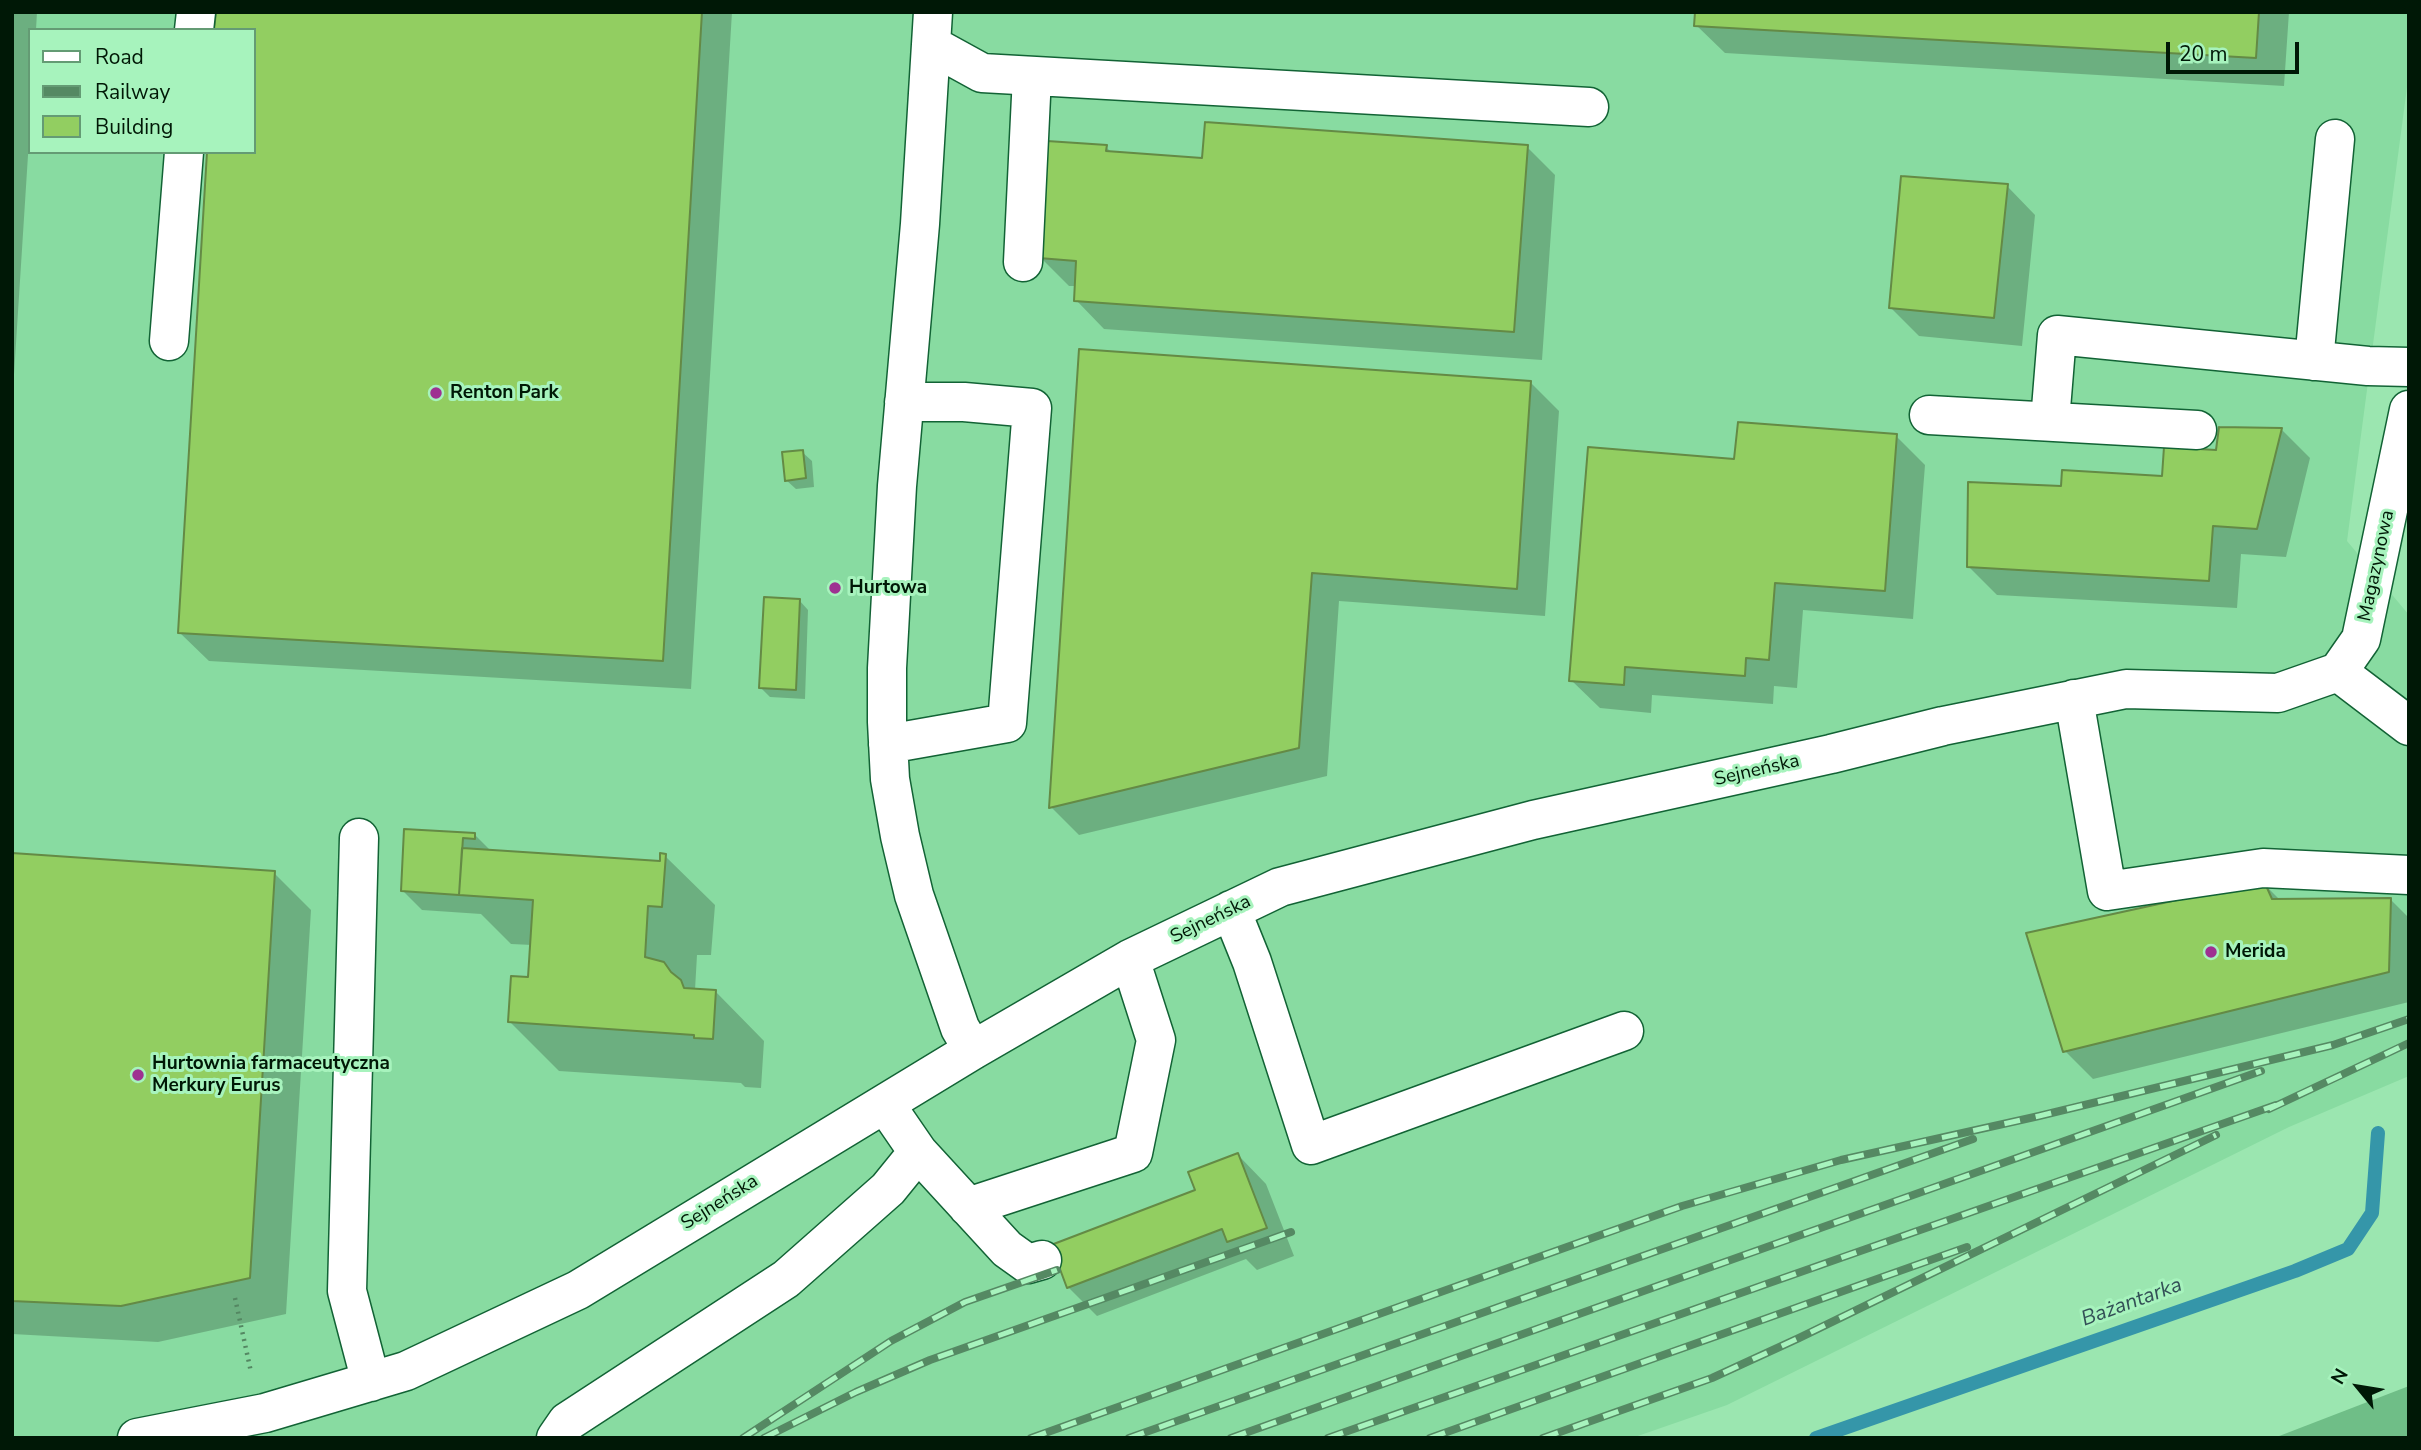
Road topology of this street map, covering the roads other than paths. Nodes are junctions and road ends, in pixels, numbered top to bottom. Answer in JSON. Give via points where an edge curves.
{"nodes":[{"id":1,"x":932,"y":29,"type":"edge"},
{"id":2,"x":1032,"y":76,"type":"junction"},
{"id":3,"x":1589,"y":107,"type":"dead end"},
{"id":4,"x":2335,"y":139,"type":"dead end"},
{"id":5,"x":184,"y":154,"type":"edge"},
{"id":6,"x":1023,"y":262,"type":"dead end"},
{"id":7,"x":169,"y":341,"type":"dead end"},
{"id":8,"x":2314,"y":361,"type":"junction"},
{"id":9,"x":2409,"y":367,"type":"edge"},
{"id":10,"x":904,"y":402,"type":"junction"},
{"id":11,"x":2409,"y":410,"type":"edge"},
{"id":12,"x":1928,"y":415,"type":"dead end"},
{"id":13,"x":2050,"y":421,"type":"junction"},
{"id":14,"x":2197,"y":430,"type":"dead end"},
{"id":15,"x":2338,"y":672,"type":"junction"},
{"id":16,"x":2074,"y":699,"type":"junction"},
{"id":17,"x":2409,"y":726,"type":"edge"},
{"id":18,"x":888,"y":744,"type":"junction"},
{"id":19,"x":359,"y":838,"type":"dead end"},
{"id":20,"x":2409,"y":875,"type":"edge"},
{"id":21,"x":1231,"y":910,"type":"junction"},
{"id":22,"x":1130,"y":959,"type":"junction"},
{"id":23,"x":1623,"y":1031,"type":"dead end"},
{"id":24,"x":973,"y":1050,"type":"junction"},
{"id":25,"x":885,"y":1104,"type":"junction"},
{"id":26,"x":918,"y":1152,"type":"junction"},
{"id":27,"x":968,"y":1207,"type":"junction"},
{"id":28,"x":1042,"y":1260,"type":"dead end"},
{"id":29,"x":371,"y":1382,"type":"junction"},
{"id":30,"x":250,"y":1423,"type":"edge"},
{"id":31,"x":137,"y":1438,"type":"edge"},
{"id":32,"x":556,"y":1438,"type":"edge"}],
"edges":[{"from":1,"to":2,"type":"street","via":[[982,73]]},
{"from":1,"to":10,"type":"street"},
{"from":2,"to":3,"type":"street"},
{"from":2,"to":6,"type":"street"},
{"from":4,"to":8,"type":"street"},
{"from":5,"to":7,"type":"street"},
{"from":8,"to":9,"type":"street"},
{"from":8,"to":13,"type":"street","via":[[2057,335]]},
{"from":10,"to":18,"type":"street","via":[[887,668]]},
{"from":10,"to":18,"type":"street","via":[[1032,408],[1007,723]]},
{"from":11,"to":15,"type":"street","name":"Magazynowa","via":[[2361,639]]},
{"from":12,"to":13,"type":"street"},
{"from":13,"to":14,"type":"street"},
{"from":15,"to":16,"type":"street","name":"Sejneńska","via":[[2278,694],[2126,689]]},
{"from":15,"to":17,"type":"street"},
{"from":16,"to":20,"type":"street","via":[[2107,891],[2263,869]]},
{"from":16,"to":21,"type":"street","name":"Sejneńska","via":[[1533,820],[1279,887]]},
{"from":18,"to":24,"type":"street","via":[[890,779],[914,895],[960,1028]]},
{"from":19,"to":29,"type":"street","via":[[347,1291]]},
{"from":21,"to":22,"type":"street","name":"Sejneńska"},
{"from":21,"to":23,"type":"street","via":[[1311,1146]]},
{"from":22,"to":24,"type":"street","name":"Sejneńska"},
{"from":22,"to":27,"type":"street","via":[[1156,1040],[1133,1153]]},
{"from":24,"to":25,"type":"street","name":"Sejneńska"},
{"from":25,"to":26,"type":"street"},
{"from":25,"to":29,"type":"street","name":"Sejneńska","via":[[578,1290],[406,1371]]},
{"from":26,"to":27,"type":"street"},
{"from":26,"to":32,"type":"street","via":[[888,1189],[786,1279],[567,1422]]},
{"from":27,"to":28,"type":"street","via":[[1007,1250],[1027,1264]]},
{"from":29,"to":30,"type":"street","name":"Sejneńska"},
{"from":30,"to":31,"type":"street","name":"Sejneńska"}]}
